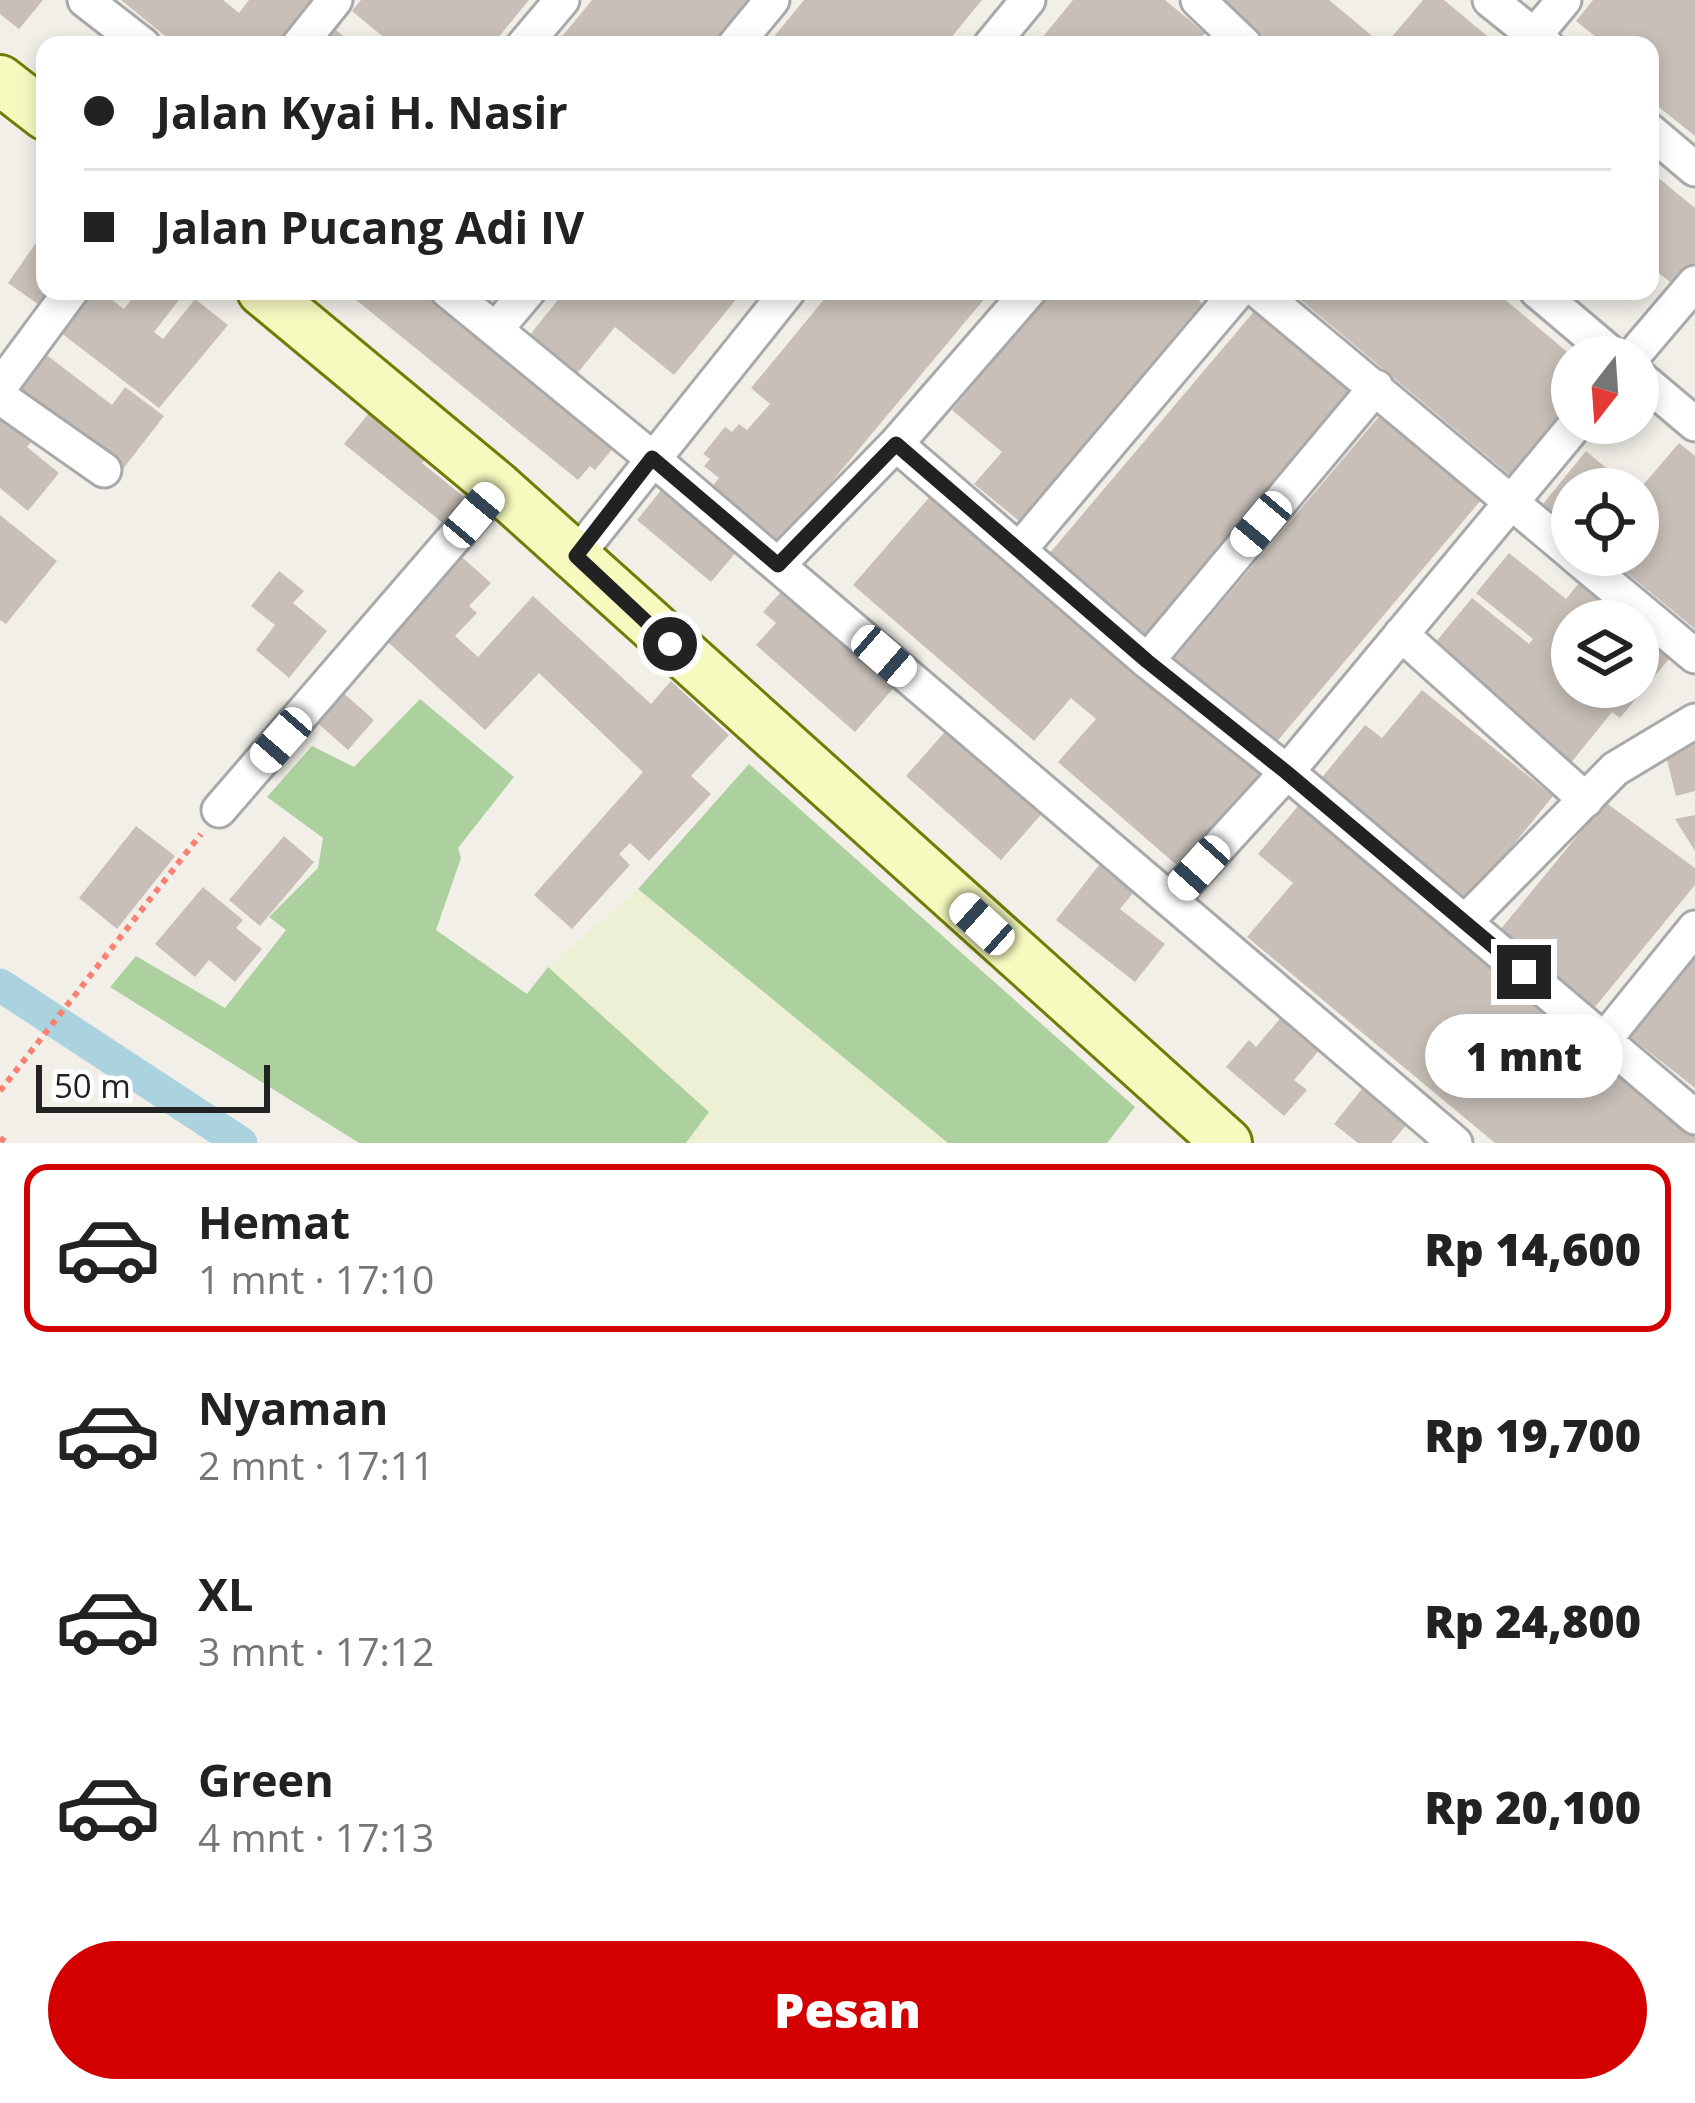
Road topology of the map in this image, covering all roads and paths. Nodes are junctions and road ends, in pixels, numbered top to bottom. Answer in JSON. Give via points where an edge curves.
{"nodes":[{"id":1,"x":85,"y":0,"type":"edge"},
{"id":2,"x":335,"y":0,"type":"edge"},
{"id":3,"x":562,"y":0,"type":"edge"},
{"id":4,"x":772,"y":0,"type":"edge"},
{"id":5,"x":1028,"y":0,"type":"edge"},
{"id":6,"x":1198,"y":0,"type":"edge"},
{"id":7,"x":1490,"y":0,"type":"edge"},
{"id":8,"x":1564,"y":0,"type":"edge"},
{"id":9,"x":131,"y":36,"type":"edge"},
{"id":10,"x":306,"y":36,"type":"edge"},
{"id":11,"x":532,"y":36,"type":"edge"},
{"id":12,"x":742,"y":36,"type":"edge"},
{"id":13,"x":998,"y":36,"type":"edge"},
{"id":14,"x":1230,"y":36,"type":"edge"},
{"id":15,"x":1535,"y":36,"type":"edge"},
{"id":16,"x":1542,"y":36,"type":"edge"},
{"id":17,"x":0,"y":80,"type":"edge"},
{"id":18,"x":36,"y":108,"type":"edge"},
{"id":19,"x":1659,"y":139,"type":"edge"},
{"id":20,"x":1695,"y":169,"type":"edge"},
{"id":21,"x":1695,"y":283,"type":"edge"},
{"id":22,"x":64,"y":300,"type":"edge"},
{"id":23,"x":273,"y":300,"type":"edge"},
{"id":24,"x":459,"y":300,"type":"edge"},
{"id":25,"x":520,"y":300,"type":"edge"},
{"id":26,"x":781,"y":300,"type":"edge"},
{"id":27,"x":1021,"y":300,"type":"edge"},
{"id":28,"x":1230,"y":300,"type":"edge"},
{"id":29,"x":1269,"y":300,"type":"edge"},
{"id":30,"x":1548,"y":300,"type":"edge"},
{"id":31,"x":496,"y":329,"type":"junction"},
{"id":32,"x":1590,"y":336,"type":"edge"},
{"id":33,"x":1650,"y":336,"type":"edge"},
{"id":34,"x":0,"y":387,"type":"edge"},
{"id":35,"x":1376,"y":387,"type":"junction"},
{"id":36,"x":1659,"y":394,"type":"edge"},
{"id":37,"x":0,"y":397,"type":"edge"},
{"id":38,"x":1695,"y":424,"type":"edge"},
{"id":39,"x":896,"y":444,"type":"junction"},
{"id":40,"x":1559,"y":444,"type":"edge"},
{"id":41,"x":652,"y":458,"type":"junction"},
{"id":42,"x":104,"y":470,"type":"dead end"},
{"id":43,"x":498,"y":487,"type":"junction"},
{"id":44,"x":1511,"y":502,"type":"junction"},
{"id":45,"x":1551,"y":536,"type":"edge"},
{"id":46,"x":1018,"y":550,"type":"junction"},
{"id":47,"x":576,"y":556,"type":"junction"},
{"id":48,"x":778,"y":565,"type":"junction"},
{"id":49,"x":1599,"y":576,"type":"edge"},
{"id":50,"x":1401,"y":634,"type":"junction"},
{"id":51,"x":1695,"y":656,"type":"edge"},
{"id":52,"x":1147,"y":661,"type":"junction"},
{"id":53,"x":1695,"y":721,"type":"edge"},
{"id":54,"x":1286,"y":772,"type":"junction"},
{"id":55,"x":1586,"y":800,"type":"junction"},
{"id":56,"x":219,"y":810,"type":"joint"},
{"id":57,"x":1170,"y":900,"type":"junction"},
{"id":58,"x":1465,"y":922,"type":"junction"},
{"id":59,"x":1695,"y":928,"type":"edge"},
{"id":60,"x":1605,"y":1039,"type":"junction"},
{"id":61,"x":0,"y":1091,"type":"edge"},
{"id":62,"x":1695,"y":1117,"type":"edge"},
{"id":63,"x":1227,"y":1143,"type":"edge"},
{"id":64,"x":1455,"y":1143,"type":"edge"}],
"edges":[{"from":1,"to":9,"type":"street"},
{"from":2,"to":10,"type":"street"},
{"from":3,"to":11,"type":"street"},
{"from":4,"to":12,"type":"street"},
{"from":5,"to":13,"type":"street"},
{"from":6,"to":14,"type":"street"},
{"from":7,"to":15,"type":"street"},
{"from":8,"to":16,"type":"street"},
{"from":17,"to":18,"type":"main road"},
{"from":19,"to":20,"type":"street"},
{"from":21,"to":33,"type":"street"},
{"from":22,"to":34,"type":"street"},
{"from":23,"to":43,"type":"main road"},
{"from":24,"to":31,"type":"street"},
{"from":25,"to":31,"type":"street"},
{"from":26,"to":41,"type":"street"},
{"from":27,"to":39,"type":"street"},
{"from":28,"to":46,"type":"street"},
{"from":29,"to":35,"type":"street"},
{"from":30,"to":32,"type":"street"},
{"from":31,"to":41,"type":"street"},
{"from":35,"to":44,"type":"street"},
{"from":35,"to":52,"type":"street"},
{"from":36,"to":38,"type":"street"},
{"from":37,"to":42,"type":"street"},
{"from":39,"to":46,"type":"street"},
{"from":39,"to":48,"type":"street"},
{"from":40,"to":44,"type":"street"},
{"from":41,"to":47,"type":"street"},
{"from":41,"to":48,"type":"street"},
{"from":43,"to":47,"type":"main road"},
{"from":43,"to":56,"type":"street"},
{"from":44,"to":45,"type":"street"},
{"from":44,"to":50,"type":"street"},
{"from":46,"to":52,"type":"street"},
{"from":47,"to":63,"type":"main road"},
{"from":48,"to":57,"type":"street"},
{"from":49,"to":51,"type":"street"},
{"from":50,"to":54,"type":"street"},
{"from":50,"to":55,"type":"street"},
{"from":52,"to":54,"type":"street"},
{"from":53,"to":55,"type":"street","via":[[1615,769]]},
{"from":54,"to":57,"type":"street"},
{"from":54,"to":58,"type":"street"},
{"from":55,"to":58,"type":"street"},
{"from":56,"to":61,"type":"path"},
{"from":57,"to":64,"type":"street"},
{"from":58,"to":60,"type":"street"},
{"from":59,"to":60,"type":"street"},
{"from":60,"to":62,"type":"street"}]}
